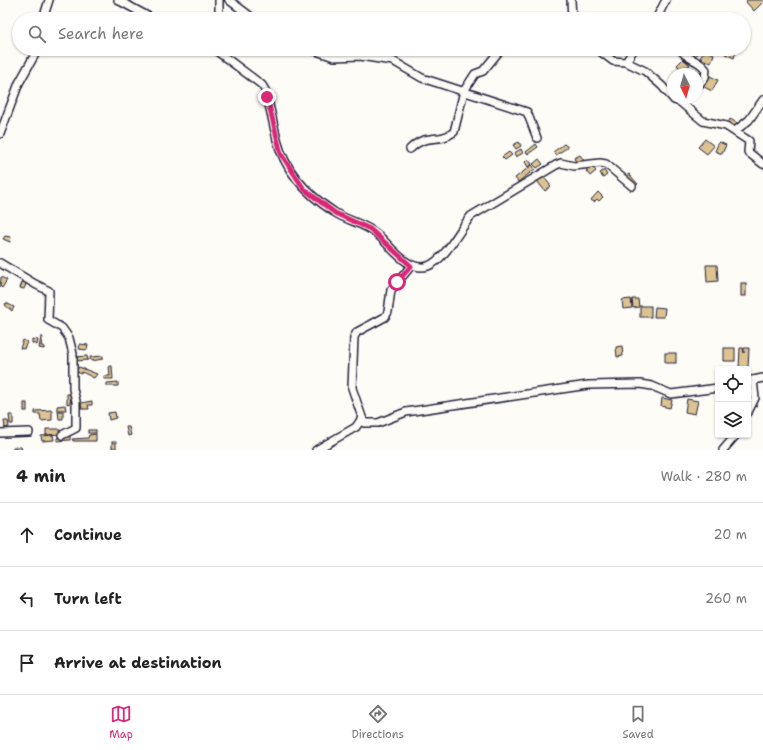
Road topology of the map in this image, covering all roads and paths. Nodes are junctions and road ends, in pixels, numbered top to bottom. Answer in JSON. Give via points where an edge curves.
{"nodes":[{"id":1,"x":49,"y":0,"type":"edge"},
{"id":2,"x":118,"y":0,"type":"edge"},
{"id":3,"x":219,"y":0,"type":"edge"},
{"id":4,"x":229,"y":0,"type":"edge"},
{"id":5,"x":571,"y":0,"type":"edge"},
{"id":6,"x":666,"y":0,"type":"edge"},
{"id":7,"x":45,"y":12,"type":"edge"},
{"id":8,"x":140,"y":12,"type":"edge"},
{"id":9,"x":219,"y":12,"type":"edge"},
{"id":10,"x":245,"y":12,"type":"edge"},
{"id":11,"x":572,"y":12,"type":"edge"},
{"id":12,"x":660,"y":12,"type":"edge"},
{"id":13,"x":34,"y":56,"type":"edge"},
{"id":14,"x":224,"y":56,"type":"edge"},
{"id":15,"x":331,"y":56,"type":"edge"},
{"id":16,"x":360,"y":56,"type":"edge"},
{"id":17,"x":360,"y":56,"type":"edge"},
{"id":18,"x":495,"y":56,"type":"edge"},
{"id":19,"x":607,"y":56,"type":"edge"},
{"id":20,"x":630,"y":56,"type":"edge"},
{"id":21,"x":684,"y":56,"type":"edge"},
{"id":22,"x":626,"y":62,"type":"junction"},
{"id":23,"x":703,"y":80,"type":"edge"},
{"id":24,"x":464,"y":91,"type":"junction"},
{"id":25,"x":667,"y":92,"type":"edge"},
{"id":26,"x":763,"y":100,"type":"edge"},
{"id":27,"x":685,"y":104,"type":"edge"},
{"id":28,"x":735,"y":131,"type":"junction"},
{"id":29,"x":0,"y":134,"type":"edge"},
{"id":30,"x":538,"y":138,"type":"dead end"},
{"id":31,"x":410,"y":149,"type":"dead end"},
{"id":32,"x":763,"y":164,"type":"edge"},
{"id":33,"x":632,"y":186,"type":"dead end"},
{"id":34,"x":0,"y":263,"type":"edge"},
{"id":35,"x":411,"y":266,"type":"junction"},
{"id":36,"x":763,"y":378,"type":"edge"},
{"id":37,"x":751,"y":380,"type":"edge"},
{"id":38,"x":715,"y":388,"type":"edge"},
{"id":39,"x":751,"y":406,"type":"edge"},
{"id":40,"x":362,"y":418,"type":"junction"},
{"id":41,"x":29,"y":432,"type":"dead end"},
{"id":42,"x":0,"y":433,"type":"edge"},
{"id":43,"x":62,"y":435,"type":"dead end"},
{"id":44,"x":733,"y":438,"type":"edge"},
{"id":45,"x":316,"y":450,"type":"edge"},
{"id":46,"x":723,"y":450,"type":"edge"}],
"edges":[{"from":1,"to":7,"type":"street"},
{"from":2,"to":8,"type":"street"},
{"from":3,"to":9,"type":"street"},
{"from":4,"to":10,"type":"street"},
{"from":5,"to":11,"type":"street"},
{"from":6,"to":12,"type":"street"},
{"from":13,"to":29,"type":"street","via":[[19,83]]},
{"from":14,"to":35,"type":"street","via":[[265,90],[281,154],[304,189],[335,213],[370,229]]},
{"from":15,"to":17,"type":"street"},
{"from":16,"to":24,"type":"street","via":[[393,61],[422,78]]},
{"from":18,"to":24,"type":"street","via":[[483,71],[475,74]]},
{"from":19,"to":22,"type":"street","via":[[614,61]]},
{"from":20,"to":22,"type":"street"},
{"from":21,"to":23,"type":"street","via":[[702,64],[706,70]]},
{"from":22,"to":25,"type":"street","via":[[645,71]]},
{"from":24,"to":30,"type":"street","via":[[527,112]]},
{"from":24,"to":31,"type":"street","via":[[454,132],[445,138],[425,138]]},
{"from":26,"to":28,"type":"street","via":[[754,115]]},
{"from":27,"to":28,"type":"street","via":[[703,121],[726,126]]},
{"from":28,"to":32,"type":"street","via":[[749,141],[748,152]]},
{"from":33,"to":35,"type":"street","via":[[606,164],[574,166],[561,163],[471,216],[454,242],[432,264],[427,267]]},
{"from":34,"to":43,"type":"street","via":[[50,290],[48,320],[62,328],[69,338],[73,354],[76,428]]},
{"from":35,"to":40,"type":"street","via":[[391,290],[386,317],[357,332],[354,337],[352,388]]},
{"from":36,"to":37,"type":"street"},
{"from":37,"to":39,"type":"street","via":[[755,398]]},
{"from":38,"to":40,"type":"street","via":[[671,394],[640,384],[588,385],[406,412],[370,424],[364,423]]},
{"from":40,"to":45,"type":"street","via":[[356,427]]},
{"from":41,"to":42,"type":"street"},
{"from":44,"to":46,"type":"street"}]}
